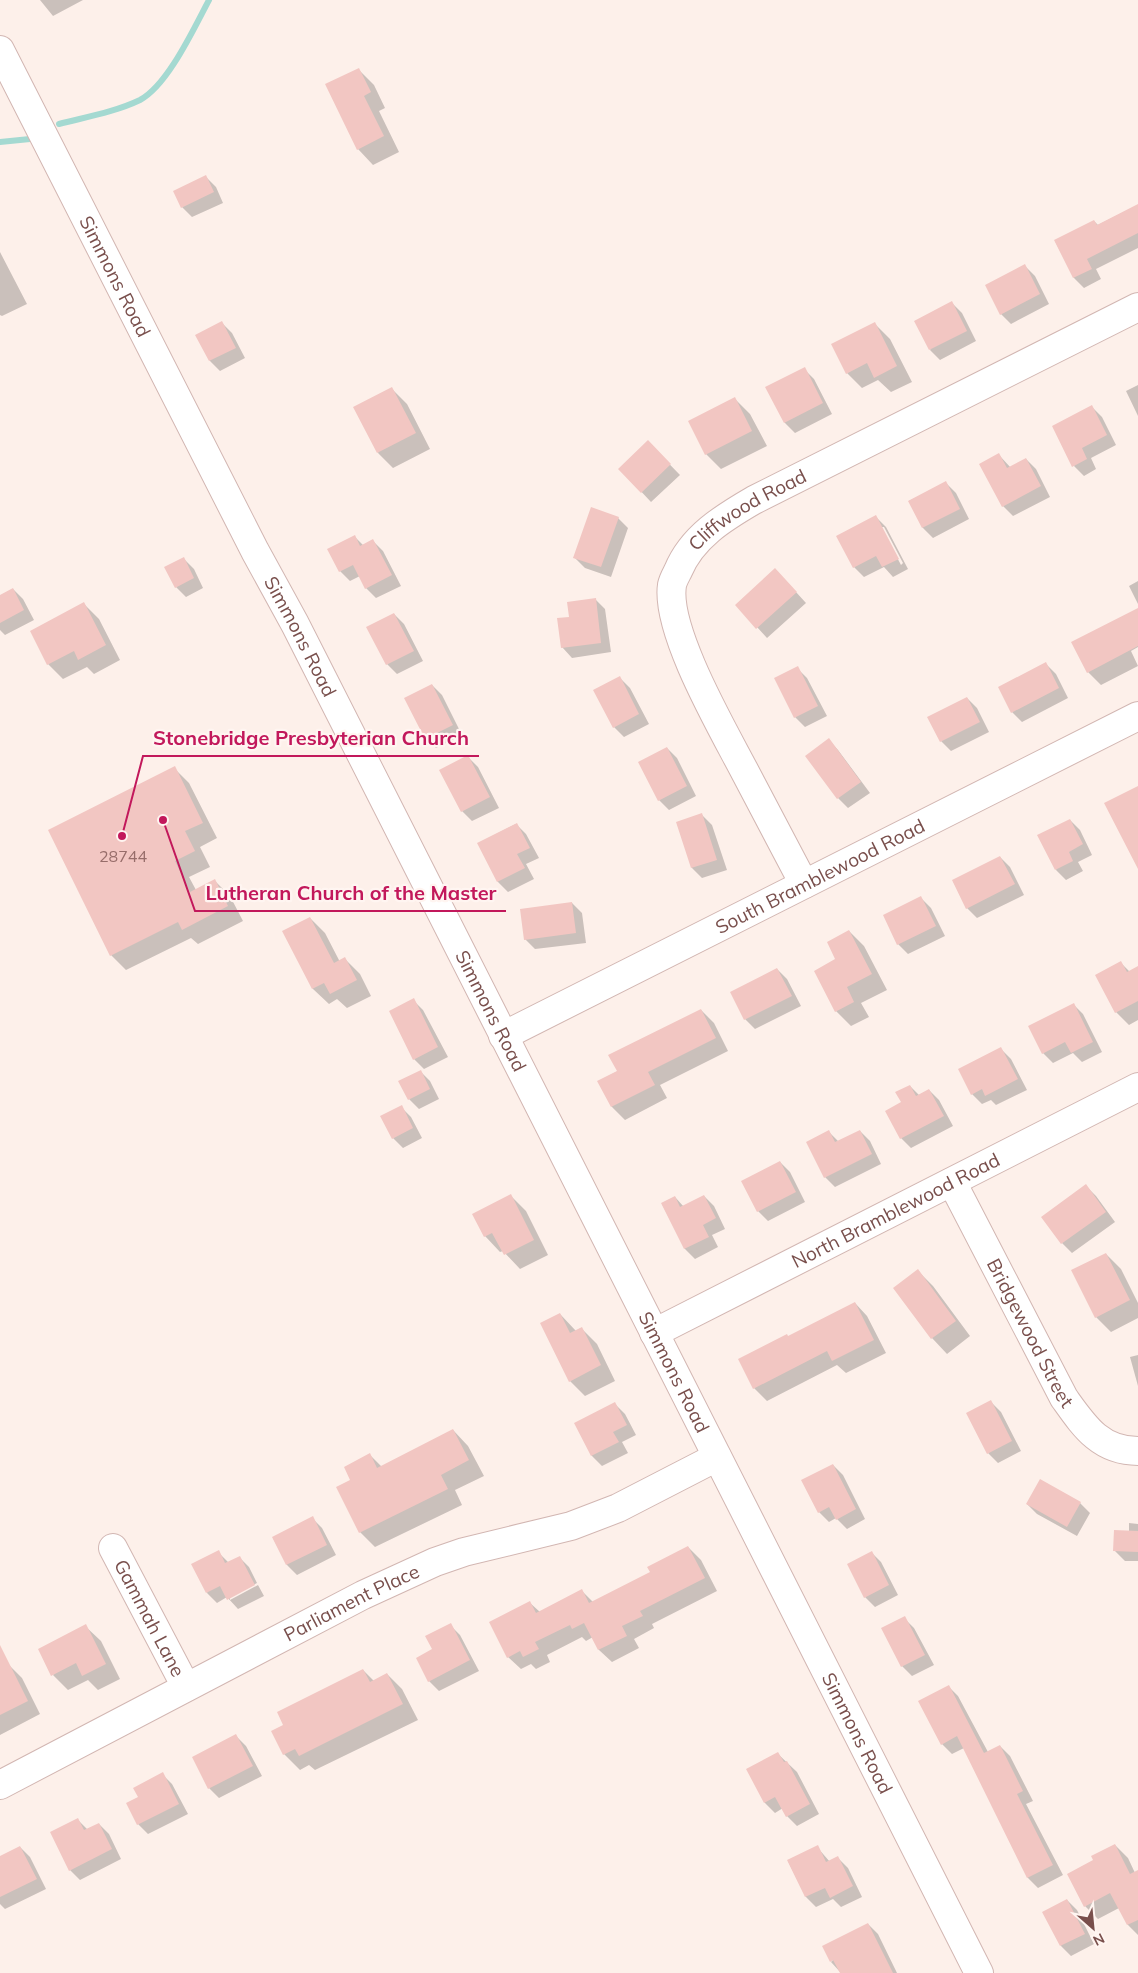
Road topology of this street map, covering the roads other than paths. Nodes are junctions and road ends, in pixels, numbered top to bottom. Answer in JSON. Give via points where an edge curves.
{"nodes":[{"id":1,"x":0,"y":50,"type":"edge"},
{"id":2,"x":1138,"y":307,"type":"edge"},
{"id":3,"x":1138,"y":716,"type":"edge"},
{"id":4,"x":804,"y":884,"type":"junction"},
{"id":5,"x":503,"y":1036,"type":"junction"},
{"id":6,"x":1138,"y":1087,"type":"edge"},
{"id":7,"x":952,"y":1182,"type":"junction"},
{"id":8,"x":654,"y":1333,"type":"junction"},
{"id":9,"x":1138,"y":1451,"type":"edge"},
{"id":10,"x":717,"y":1457,"type":"junction"},
{"id":11,"x":113,"y":1548,"type":"dead end"},
{"id":12,"x":186,"y":1687,"type":"junction"},
{"id":13,"x":0,"y":1785,"type":"edge"},
{"id":14,"x":979,"y":1973,"type":"edge"}],
"edges":[{"from":1,"to":5,"type":"street","name":"Simmons Road"},
{"from":2,"to":4,"type":"street","name":"Cliffwood Road","via":[[754,500],[702,536],[682,561],[672,584],[672,601],[684,648],[718,721]]},
{"from":3,"to":4,"type":"street","name":"South Bramblewood Road"},
{"from":4,"to":5,"type":"street","name":"South Bramblewood Road"},
{"from":5,"to":8,"type":"street","name":"Simmons Road"},
{"from":6,"to":7,"type":"street","name":"North Bramblewood Road"},
{"from":7,"to":8,"type":"street","name":"North Bramblewood Road"},
{"from":7,"to":9,"type":"street","name":"Bridgewood Street","via":[[1064,1398],[1082,1425],[1108,1445],[1124,1451]]},
{"from":8,"to":10,"type":"street","name":"Simmons Road"},
{"from":10,"to":12,"type":"street","name":"Parliament Place","via":[[618,1508],[571,1526],[434,1562]]},
{"from":10,"to":14,"type":"street","name":"Simmons Road"},
{"from":11,"to":12,"type":"street","name":"Gammah Lane"},
{"from":12,"to":13,"type":"street","name":"Parliament Place"}]}
